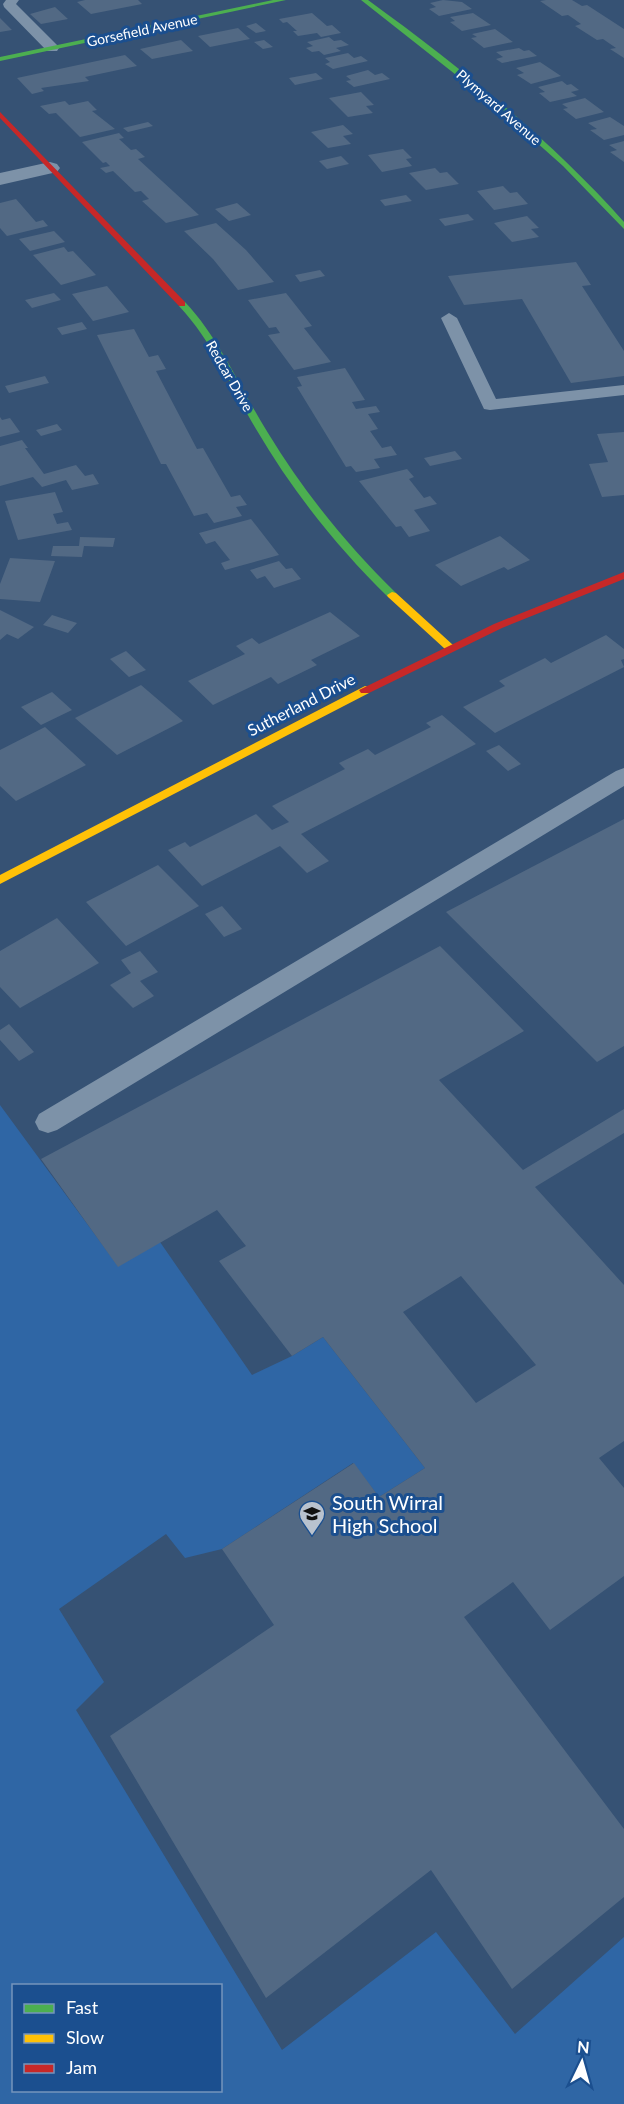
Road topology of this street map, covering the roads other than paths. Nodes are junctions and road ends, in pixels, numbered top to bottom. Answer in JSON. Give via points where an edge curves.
{"nodes":[{"id":1,"x":14,"y":0,"type":"edge"},
{"id":2,"x":283,"y":0,"type":"edge"},
{"id":3,"x":364,"y":0,"type":"edge"},
{"id":4,"x":52,"y":48,"type":"junction"},
{"id":5,"x":0,"y":59,"type":"edge"},
{"id":6,"x":0,"y":114,"type":"edge"},
{"id":7,"x":50,"y":168,"type":"junction"},
{"id":8,"x":0,"y":179,"type":"edge"},
{"id":9,"x":624,"y":227,"type":"edge"},
{"id":10,"x":449,"y":318,"type":"dead end"},
{"id":11,"x":624,"y":390,"type":"edge"},
{"id":12,"x":624,"y":575,"type":"edge"},
{"id":13,"x":449,"y":647,"type":"junction"},
{"id":14,"x":624,"y":776,"type":"edge"},
{"id":15,"x":0,"y":880,"type":"edge"},
{"id":16,"x":48,"y":1122,"type":"dead end"}],
"edges":[{"from":1,"to":4,"type":"lane","via":[[9,4]]},
{"from":2,"to":4,"type":"street","name":"Gorsefield Avenue"},
{"from":3,"to":9,"type":"street","name":"Plymyard Avenue","via":[[432,49],[496,103]]},
{"from":4,"to":5,"type":"street","name":"Gorsefield Avenue"},
{"from":6,"to":7,"type":"street","name":"Redcar Drive"},
{"from":7,"to":8,"type":"street"},
{"from":7,"to":13,"type":"street","name":"Redcar Drive","via":[[199,322],[274,454],[331,534]]},
{"from":10,"to":11,"type":"lane","via":[[490,405]]},
{"from":12,"to":13,"type":"street","name":"Sutherland Drive"},
{"from":13,"to":15,"type":"street","name":"Sutherland Drive"},
{"from":14,"to":16,"type":"lane"}]}
